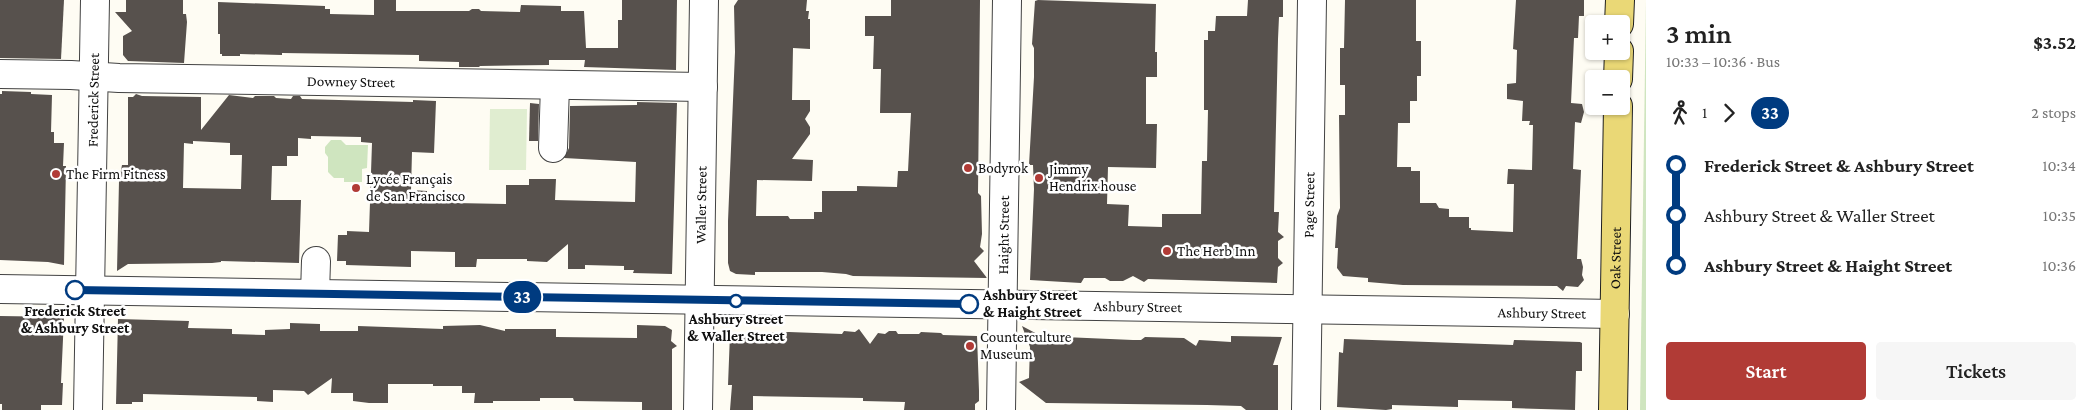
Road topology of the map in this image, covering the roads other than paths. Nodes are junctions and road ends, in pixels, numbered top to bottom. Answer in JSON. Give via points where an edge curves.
{"nodes":[{"id":1,"x":95,"y":0,"type":"edge"},
{"id":2,"x":704,"y":0,"type":"edge"},
{"id":3,"x":1007,"y":0,"type":"edge"},
{"id":4,"x":1312,"y":0,"type":"edge"},
{"id":5,"x":1620,"y":0,"type":"edge"},
{"id":6,"x":1619,"y":15,"type":"edge"},
{"id":7,"x":0,"y":74,"type":"edge"},
{"id":8,"x":94,"y":76,"type":"junction"},
{"id":9,"x":555,"y":85,"type":"junction"},
{"id":10,"x":703,"y":88,"type":"junction"},
{"id":11,"x":1618,"y":115,"type":"edge"},
{"id":12,"x":553,"y":148,"type":"dead end"},
{"id":13,"x":316,"y":261,"type":"dead end"},
{"id":14,"x":0,"y":289,"type":"edge"},
{"id":15,"x":90,"y":290,"type":"junction"},
{"id":16,"x":315,"y":294,"type":"junction"},
{"id":17,"x":700,"y":300,"type":"junction"},
{"id":18,"x":1003,"y":305,"type":"junction"},
{"id":19,"x":1307,"y":310,"type":"junction"},
{"id":20,"x":1615,"y":314,"type":"junction"},
{"id":21,"x":88,"y":410,"type":"edge"},
{"id":22,"x":698,"y":410,"type":"edge"},
{"id":23,"x":1001,"y":410,"type":"edge"},
{"id":24,"x":1306,"y":410,"type":"edge"},
{"id":25,"x":1613,"y":410,"type":"edge"}],
"edges":[{"from":1,"to":8,"type":"street","name":"Frederick Street"},
{"from":2,"to":10,"type":"street","name":"Waller Street"},
{"from":3,"to":18,"type":"street","name":"Haight Street"},
{"from":4,"to":19,"type":"street","name":"Page Street"},
{"from":5,"to":6,"type":"main road"},
{"from":7,"to":8,"type":"street","name":"Downey Street"},
{"from":8,"to":9,"type":"street","name":"Downey Street"},
{"from":8,"to":15,"type":"street","name":"Frederick Street"},
{"from":9,"to":10,"type":"street","name":"Downey Street"},
{"from":9,"to":12,"type":"street"},
{"from":10,"to":17,"type":"street","name":"Waller Street"},
{"from":11,"to":20,"type":"main road","name":"Oak Street"},
{"from":13,"to":16,"type":"street"},
{"from":14,"to":15,"type":"street","name":"Ashbury Street"},
{"from":15,"to":16,"type":"street","name":"Ashbury Street"},
{"from":15,"to":21,"type":"street","name":"Frederick Street"},
{"from":16,"to":17,"type":"street","name":"Ashbury Street"},
{"from":17,"to":18,"type":"street","name":"Ashbury Street"},
{"from":17,"to":22,"type":"street","name":"Waller Street"},
{"from":18,"to":19,"type":"street","name":"Ashbury Street"},
{"from":18,"to":23,"type":"street","name":"Haight Street"},
{"from":19,"to":20,"type":"street","name":"Ashbury Street"},
{"from":19,"to":24,"type":"street","name":"Page Street"},
{"from":20,"to":25,"type":"main road","name":"Oak Street"}]}
